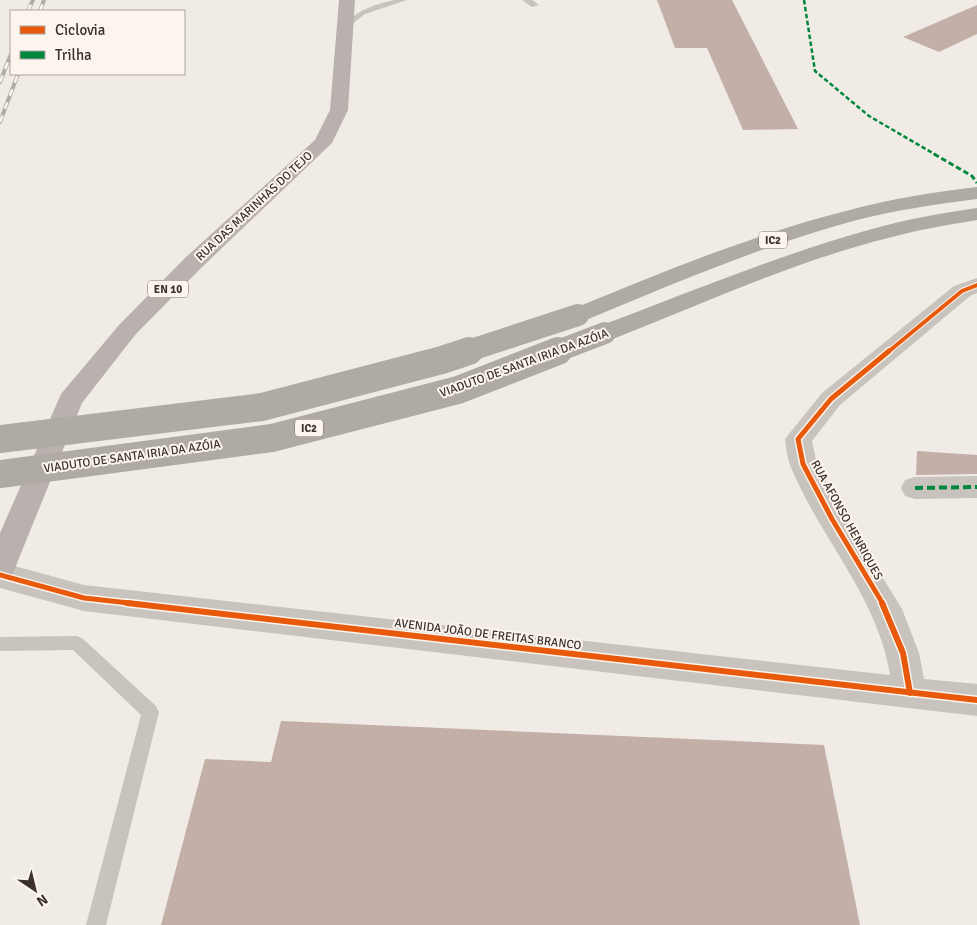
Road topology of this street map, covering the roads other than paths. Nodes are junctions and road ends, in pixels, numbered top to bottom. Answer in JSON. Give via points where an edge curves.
{"nodes":[{"id":1,"x":403,"y":0,"type":"edge"},
{"id":2,"x":526,"y":0,"type":"edge"},
{"id":3,"x":536,"y":5,"type":"dead end"},
{"id":4,"x":348,"y":10,"type":"edge"},
{"id":5,"x":977,"y":193,"type":"edge"},
{"id":6,"x":977,"y":214,"type":"edge"},
{"id":7,"x":977,"y":284,"type":"edge"},
{"id":8,"x":0,"y":439,"type":"edge"},
{"id":9,"x":0,"y":474,"type":"edge"},
{"id":10,"x":977,"y":487,"type":"edge"},
{"id":11,"x":915,"y":488,"type":"dead end"},
{"id":12,"x":0,"y":568,"type":"edge"},
{"id":13,"x":0,"y":575,"type":"edge"},
{"id":14,"x":0,"y":644,"type":"edge"},
{"id":15,"x":910,"y":693,"type":"junction"},
{"id":16,"x":977,"y":700,"type":"edge"},
{"id":17,"x":96,"y":925,"type":"edge"}],
"edges":[{"from":1,"to":4,"type":"lane","via":[[356,14],[350,20]]},
{"from":2,"to":3,"type":"lane"},
{"from":4,"to":12,"type":"main road","name":"RUA DAS MARINHAS DO TEJO","number":"EN 10","via":[[339,110],[323,143],[193,263],[127,330],[70,400]]},
{"from":5,"to":8,"type":"highway","number":"IC2","bridge":true,"via":[[852,215],[692,268],[578,315],[460,354],[262,407]]},
{"from":6,"to":9,"type":"highway","name":"VIADUTO DE SANTA IRIA DA AZÓIA","number":"IC2","bridge":true,"via":[[848,242],[780,265],[458,390],[272,438]]},
{"from":7,"to":15,"type":"street","name":"RUA AFONSO HENRIQUES","via":[[962,291],[831,399],[798,439],[803,464],[886,609],[903,653]]},
{"from":10,"to":11,"type":"street"},
{"from":13,"to":15,"type":"street","name":"AVENIDA JOÃO DE FREITAS BRANCO","via":[[84,598]]},
{"from":14,"to":17,"type":"lane","via":[[76,643],[150,712]]},
{"from":15,"to":16,"type":"street","name":"AVENIDA JOÃO DE FREITAS BRANCO"}]}
